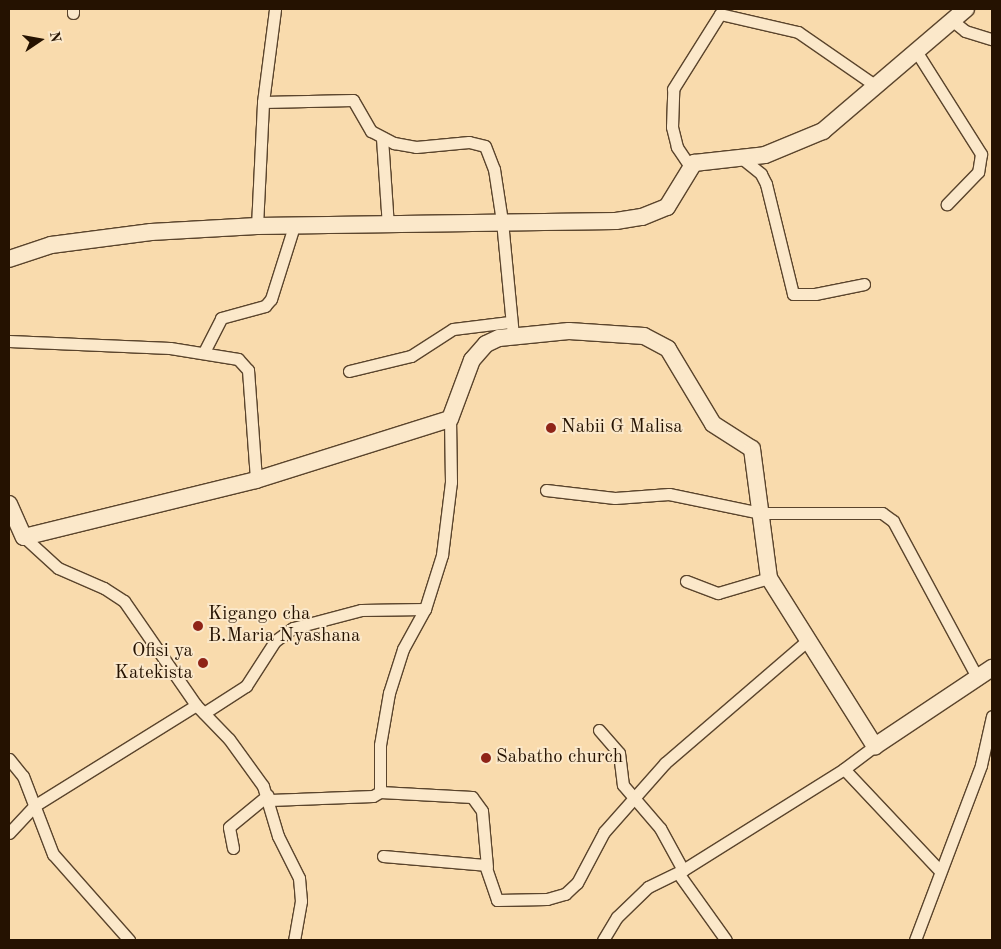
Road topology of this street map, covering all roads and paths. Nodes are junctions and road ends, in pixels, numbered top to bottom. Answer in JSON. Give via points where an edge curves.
{"nodes":[{"id":1,"x":275,"y":9,"type":"edge"},
{"id":2,"x":966,"y":9,"type":"edge"},
{"id":3,"x":954,"y":22,"type":"junction"},
{"id":4,"x":992,"y":39,"type":"edge"},
{"id":5,"x":916,"y":51,"type":"junction"},
{"id":6,"x":876,"y":86,"type":"junction"},
{"id":7,"x":262,"y":102,"type":"junction"},
{"id":8,"x":382,"y":138,"type":"junction"},
{"id":9,"x":744,"y":160,"type":"junction"},
{"id":10,"x":689,"y":166,"type":"junction"},
{"id":11,"x":947,"y":204,"type":"dead end"},
{"id":12,"x":502,"y":221,"type":"junction"},
{"id":13,"x":388,"y":225,"type":"junction"},
{"id":14,"x":257,"y":226,"type":"junction"},
{"id":15,"x":294,"y":226,"type":"junction"},
{"id":16,"x":9,"y":259,"type":"edge"},
{"id":17,"x":864,"y":284,"type":"dead end"},
{"id":18,"x":512,"y":329,"type":"junction"},
{"id":19,"x":9,"y":341,"type":"edge"},
{"id":20,"x":204,"y":352,"type":"junction"},
{"id":21,"x":349,"y":371,"type":"dead end"},
{"id":22,"x":450,"y":419,"type":"junction"},
{"id":23,"x":256,"y":480,"type":"junction"},
{"id":24,"x":546,"y":490,"type":"dead end"},
{"id":25,"x":9,"y":504,"type":"edge"},
{"id":26,"x":761,"y":513,"type":"junction"},
{"id":27,"x":24,"y":538,"type":"junction"},
{"id":28,"x":769,"y":578,"type":"junction"},
{"id":29,"x":686,"y":581,"type":"dead end"},
{"id":30,"x":425,"y":609,"type":"junction"},
{"id":31,"x":807,"y":640,"type":"junction"},
{"id":32,"x":992,"y":668,"type":"edge"},
{"id":33,"x":978,"y":679,"type":"junction"},
{"id":34,"x":196,"y":705,"type":"junction"},
{"id":35,"x":204,"y":713,"type":"junction"},
{"id":36,"x":992,"y":716,"type":"edge"},
{"id":37,"x":598,"y":730,"type":"dead end"},
{"id":38,"x":875,"y":746,"type":"junction"},
{"id":39,"x":9,"y":759,"type":"edge"},
{"id":40,"x":844,"y":769,"type":"junction"},
{"id":41,"x":380,"y":792,"type":"junction"},
{"id":42,"x":634,"y":797,"type":"junction"},
{"id":43,"x":269,"y":798,"type":"junction"},
{"id":44,"x":34,"y":806,"type":"junction"},
{"id":45,"x":9,"y":833,"type":"edge"},
{"id":46,"x":233,"y":848,"type":"dead end"},
{"id":47,"x":383,"y":856,"type":"dead end"},
{"id":48,"x":487,"y":867,"type":"junction"},
{"id":49,"x":680,"y":871,"type":"junction"},
{"id":50,"x":940,"y":871,"type":"junction"},
{"id":51,"x":605,"y":939,"type":"edge"},
{"id":52,"x":129,"y":940,"type":"edge"},
{"id":53,"x":294,"y":940,"type":"edge"},
{"id":54,"x":726,"y":940,"type":"edge"},
{"id":55,"x":915,"y":940,"type":"edge"}],
"edges":[{"from":1,"to":7,"type":"street"},
{"from":2,"to":3,"type":"street"},
{"from":3,"to":4,"type":"street","via":[[965,31]]},
{"from":3,"to":5,"type":"street"},
{"from":5,"to":6,"type":"street"},
{"from":5,"to":11,"type":"street","via":[[981,154],[978,172]]},
{"from":6,"to":9,"type":"street","via":[[805,142]]},
{"from":6,"to":10,"type":"street","via":[[798,32],[720,14],[672,89],[672,127],[677,147]]},
{"from":7,"to":8,"type":"street","via":[[353,100],[371,131]]},
{"from":7,"to":14,"type":"street"},
{"from":8,"to":12,"type":"street","via":[[416,147],[469,142],[484,146],[494,169]]},
{"from":8,"to":13,"type":"street"},
{"from":9,"to":10,"type":"street"},
{"from":9,"to":17,"type":"street","via":[[761,174],[766,184],[793,294],[797,296]]},
{"from":10,"to":12,"type":"street","via":[[674,200],[659,212],[642,217],[616,221]]},
{"from":12,"to":13,"type":"street"},
{"from":12,"to":18,"type":"street"},
{"from":13,"to":15,"type":"street"},
{"from":14,"to":15,"type":"street"},
{"from":14,"to":16,"type":"street","via":[[89,238]]},
{"from":15,"to":20,"type":"street","via":[[271,300],[265,306],[221,318]]},
{"from":18,"to":21,"type":"street","via":[[453,329],[411,356]]},
{"from":18,"to":22,"type":"street","via":[[486,344],[472,360]]},
{"from":18,"to":26,"type":"street","via":[[606,332],[658,341],[681,367],[713,424],[752,449]]},
{"from":19,"to":20,"type":"street"},
{"from":20,"to":23,"type":"street","via":[[245,363]]},
{"from":22,"to":23,"type":"street"},
{"from":22,"to":30,"type":"street","via":[[447,525]]},
{"from":23,"to":27,"type":"street"},
{"from":24,"to":26,"type":"street","via":[[615,498],[669,494]]},
{"from":25,"to":27,"type":"street"},
{"from":26,"to":28,"type":"street"},
{"from":26,"to":33,"type":"street","via":[[821,516],[865,512],[888,516]]},
{"from":27,"to":34,"type":"street","via":[[58,568],[104,588],[124,601]]},
{"from":28,"to":29,"type":"street","via":[[718,593]]},
{"from":28,"to":31,"type":"street"},
{"from":30,"to":35,"type":"street","via":[[360,610],[293,628],[275,642],[246,686]]},
{"from":30,"to":41,"type":"street","via":[[404,649],[388,693],[380,745]]},
{"from":31,"to":38,"type":"street"},
{"from":31,"to":42,"type":"street","via":[[683,746]]},
{"from":32,"to":33,"type":"street"},
{"from":33,"to":38,"type":"street"},
{"from":34,"to":35,"type":"street"},
{"from":34,"to":44,"type":"street"},
{"from":35,"to":43,"type":"street","via":[[229,739]]},
{"from":36,"to":50,"type":"street","via":[[976,779]]},
{"from":37,"to":42,"type":"street","via":[[616,746],[623,785]]},
{"from":38,"to":40,"type":"street"},
{"from":39,"to":44,"type":"street","via":[[19,768]]},
{"from":40,"to":49,"type":"street"},
{"from":40,"to":50,"type":"street"},
{"from":41,"to":43,"type":"street","via":[[373,796]]},
{"from":41,"to":48,"type":"street","via":[[472,797],[482,811]]},
{"from":42,"to":48,"type":"street","via":[[599,839],[577,883],[560,896],[497,900]]},
{"from":42,"to":49,"type":"street","via":[[660,828]]},
{"from":43,"to":46,"type":"street","via":[[229,827]]},
{"from":43,"to":53,"type":"street","via":[[278,836],[295,865],[301,888]]},
{"from":44,"to":45,"type":"street"},
{"from":44,"to":52,"type":"street","via":[[53,854]]},
{"from":47,"to":48,"type":"street"},
{"from":49,"to":51,"type":"street","via":[[636,896]]},
{"from":49,"to":54,"type":"street"},
{"from":50,"to":55,"type":"street"}]}
